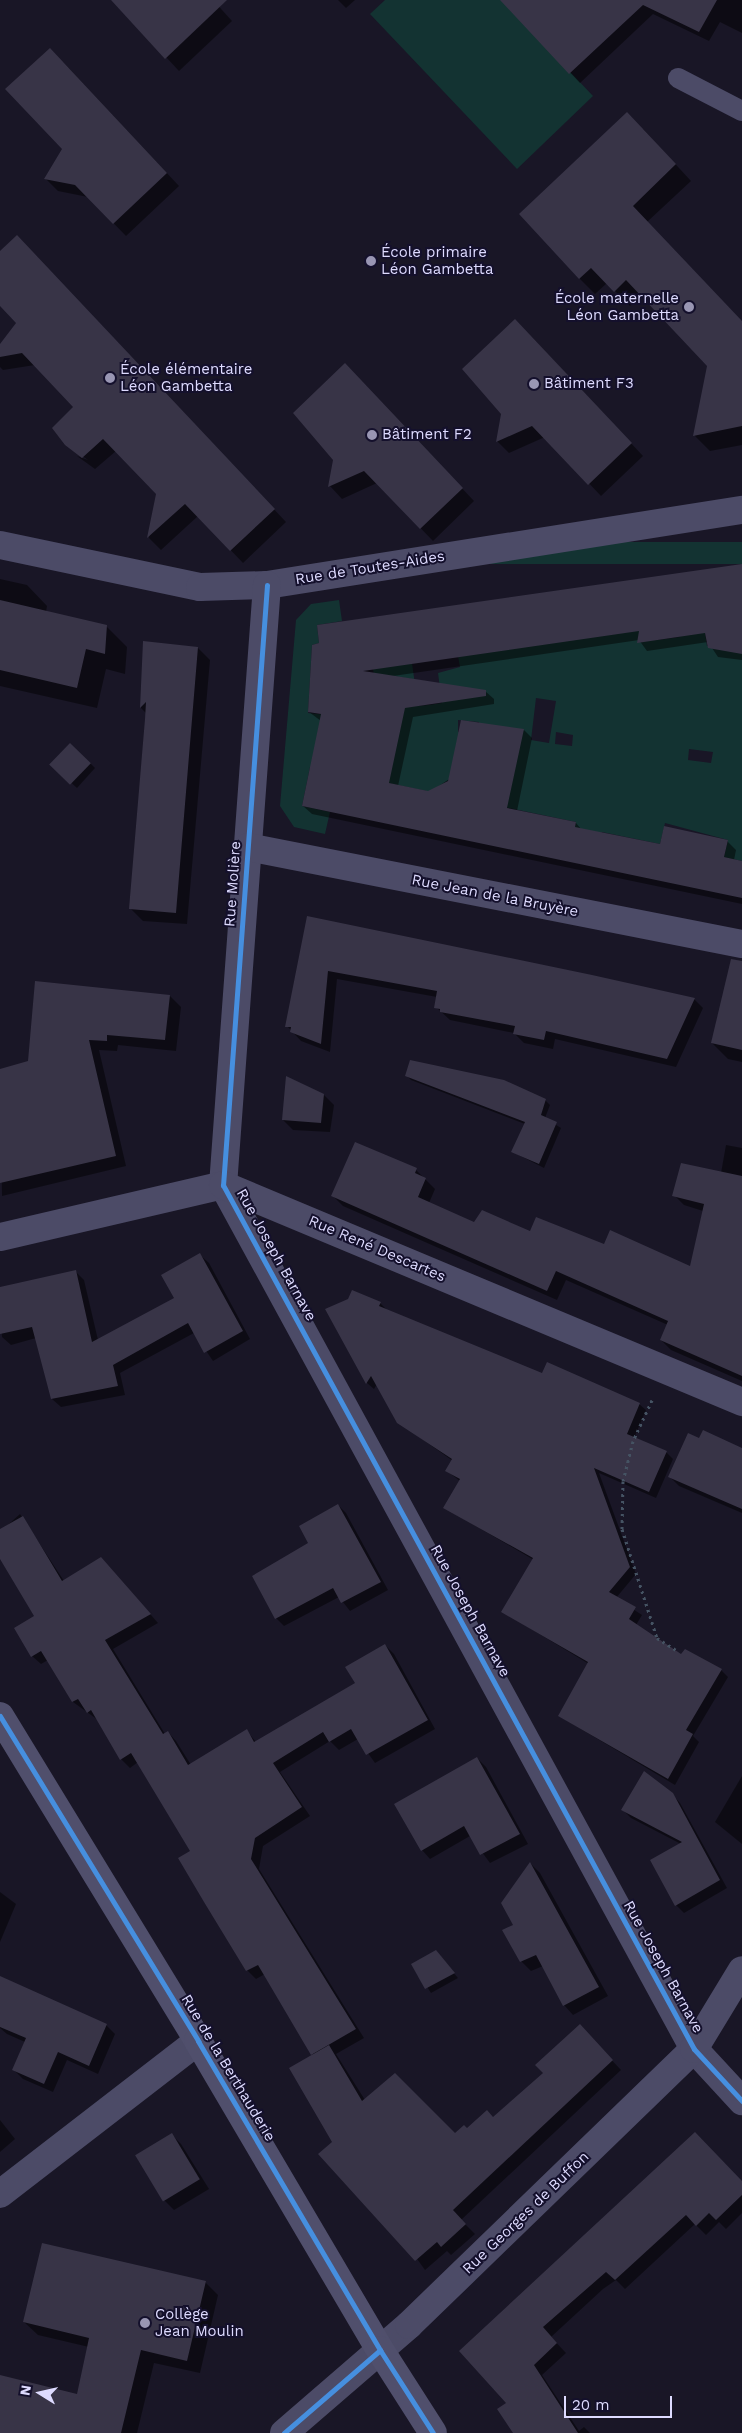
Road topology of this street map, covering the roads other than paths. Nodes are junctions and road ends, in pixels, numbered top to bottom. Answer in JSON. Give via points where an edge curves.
{"nodes":[{"id":1,"x":678,"y":78,"type":"dead end"},
{"id":2,"x":742,"y":111,"type":"edge"},
{"id":3,"x":742,"y":510,"type":"edge"},
{"id":4,"x":0,"y":544,"type":"edge"},
{"id":5,"x":267,"y":585,"type":"junction"},
{"id":6,"x":248,"y":847,"type":"junction"},
{"id":7,"x":742,"y":944,"type":"edge"},
{"id":8,"x":224,"y":1185,"type":"junction"},
{"id":9,"x":0,"y":1237,"type":"edge"},
{"id":10,"x":742,"y":1402,"type":"edge"},
{"id":11,"x":0,"y":1716,"type":"edge"},
{"id":12,"x":742,"y":1970,"type":"edge"},
{"id":13,"x":198,"y":2040,"type":"junction"},
{"id":14,"x":694,"y":2049,"type":"junction"},
{"id":15,"x":742,"y":2101,"type":"edge"},
{"id":16,"x":0,"y":2194,"type":"edge"},
{"id":17,"x":380,"y":2350,"type":"junction"},
{"id":18,"x":284,"y":2433,"type":"edge"},
{"id":19,"x":433,"y":2433,"type":"edge"}],
"edges":[{"from":1,"to":2,"type":"lane"},
{"from":3,"to":5,"type":"street","name":"Rue de Toutes-Aides"},
{"from":4,"to":5,"type":"street","name":"Rue de Toutes-Aides","via":[[200,587]]},
{"from":5,"to":6,"type":"street","name":"Rue Molière"},
{"from":6,"to":7,"type":"street","name":"Rue Jean de la Bruyère"},
{"from":6,"to":8,"type":"street","name":"Rue Molière"},
{"from":8,"to":9,"type":"street"},
{"from":8,"to":10,"type":"street","name":"Rue René Descartes"},
{"from":8,"to":14,"type":"street","name":"Rue Joseph Barnave"},
{"from":11,"to":13,"type":"street","name":"Rue de la Berthauderie"},
{"from":12,"to":14,"type":"street","name":"Rue Georges de Buffon"},
{"from":13,"to":16,"type":"street"},
{"from":13,"to":17,"type":"street","name":"Rue de la Berthauderie"},
{"from":14,"to":15,"type":"street","name":"Rue Joseph Barnave"},
{"from":14,"to":17,"type":"street","name":"Rue Georges de Buffon","via":[[409,2326]]},
{"from":17,"to":18,"type":"street","name":"Rue Georges de Buffon"},
{"from":17,"to":19,"type":"street","name":"Rue de la Berthauderie"}]}
